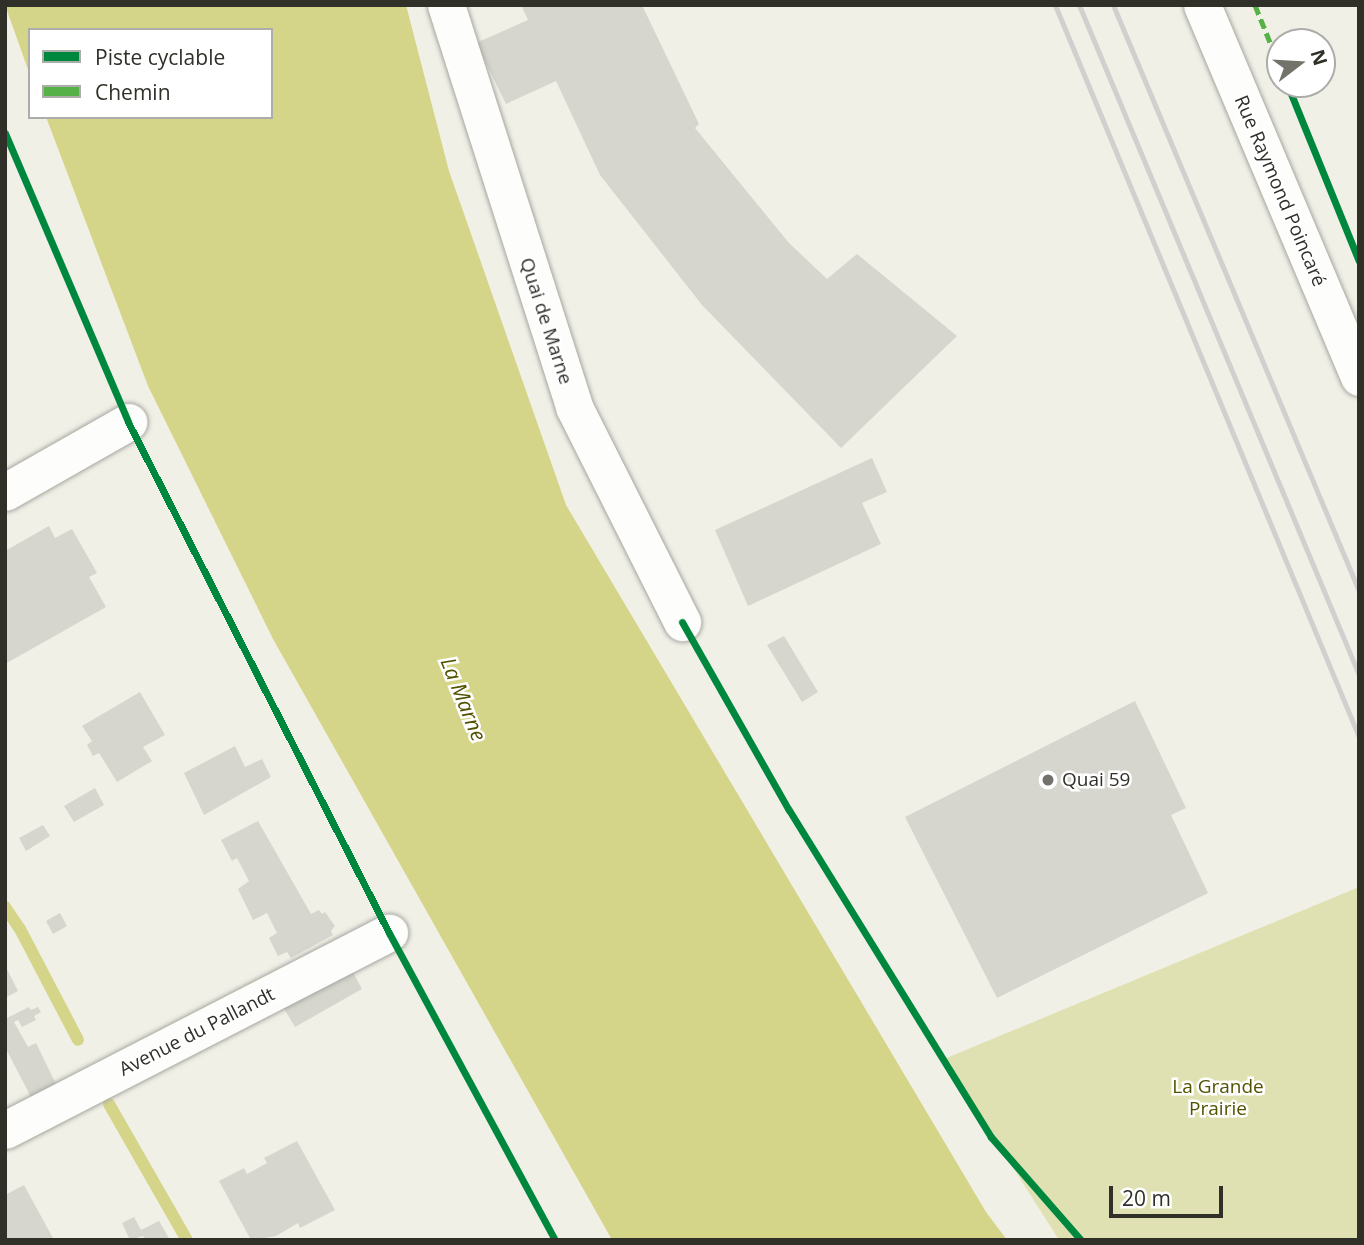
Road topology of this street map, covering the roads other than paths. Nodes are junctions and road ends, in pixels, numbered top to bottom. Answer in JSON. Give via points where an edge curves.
{"nodes":[{"id":1,"x":446,"y":5,"type":"edge"},
{"id":2,"x":1202,"y":5,"type":"edge"},
{"id":3,"x":1359,"y":377,"type":"edge"},
{"id":4,"x":128,"y":422,"type":"dead end"},
{"id":5,"x":5,"y":492,"type":"edge"},
{"id":6,"x":682,"y":622,"type":"dead end"},
{"id":7,"x":388,"y":933,"type":"dead end"},
{"id":8,"x":5,"y":1130,"type":"edge"}],
"edges":[{"from":1,"to":6,"type":"street","name":"Quai de Marne","via":[[574,407]]},
{"from":2,"to":3,"type":"street","name":"Rue Raymond Poincaré"},
{"from":4,"to":5,"type":"street"},
{"from":7,"to":8,"type":"street","name":"Avenue du Pallandt"}]}
